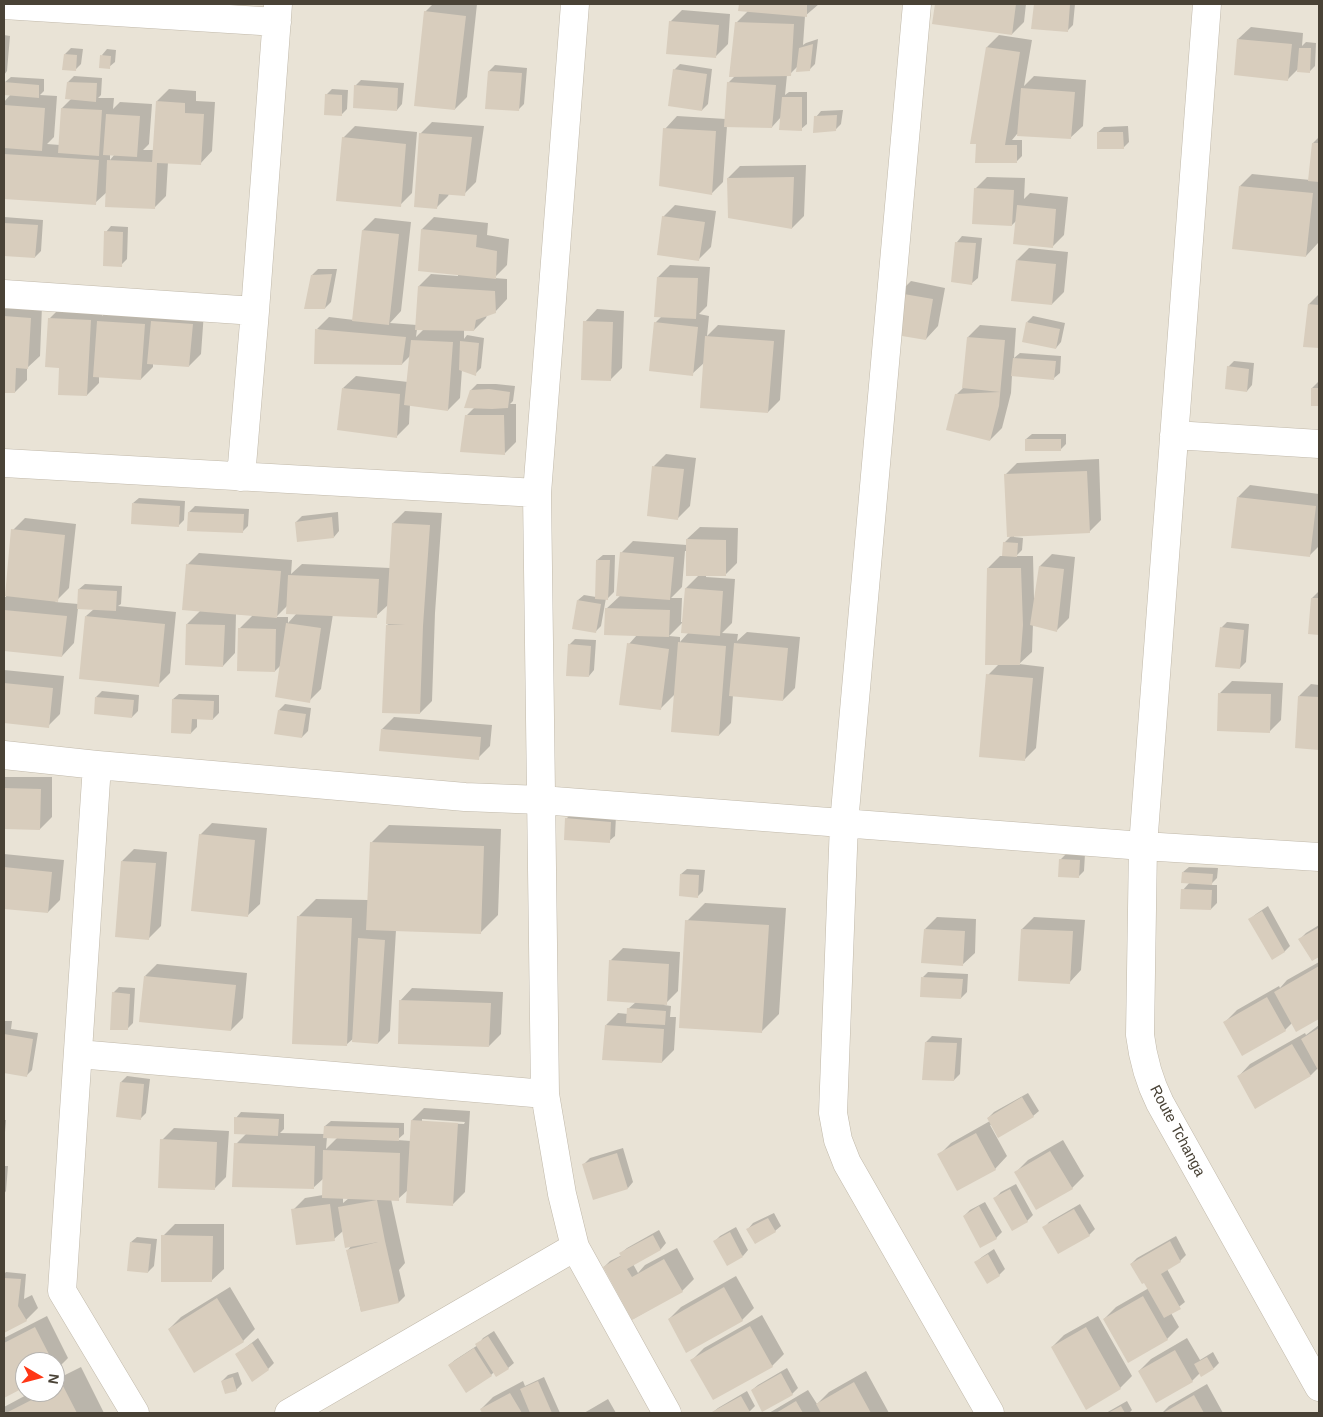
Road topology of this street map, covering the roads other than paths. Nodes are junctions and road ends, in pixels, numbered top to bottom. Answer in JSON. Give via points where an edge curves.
{"nodes":[{"id":1,"x":575,"y":4,"type":"edge"},
{"id":2,"x":917,"y":4,"type":"edge"},
{"id":3,"x":1207,"y":4,"type":"edge"},
{"id":4,"x":4,"y":5,"type":"edge"},
{"id":5,"x":277,"y":13,"type":"edge"},
{"id":6,"x":4,"y":294,"type":"edge"},
{"id":7,"x":256,"y":311,"type":"junction"},
{"id":8,"x":1174,"y":435,"type":"junction"},
{"id":9,"x":1319,"y":444,"type":"edge"},
{"id":10,"x":4,"y":463,"type":"edge"},
{"id":11,"x":241,"y":477,"type":"junction"},
{"id":12,"x":537,"y":493,"type":"junction"},
{"id":13,"x":4,"y":755,"type":"edge"},
{"id":14,"x":97,"y":765,"type":"junction"},
{"id":15,"x":541,"y":800,"type":"junction"},
{"id":16,"x":844,"y":823,"type":"junction"},
{"id":17,"x":1143,"y":846,"type":"junction"},
{"id":18,"x":1319,"y":856,"type":"edge"},
{"id":19,"x":78,"y":1054,"type":"junction"},
{"id":20,"x":545,"y":1094,"type":"junction"},
{"id":21,"x":575,"y":1248,"type":"junction"},
{"id":22,"x":1319,"y":1387,"type":"edge"},
{"id":23,"x":135,"y":1413,"type":"edge"},
{"id":24,"x":289,"y":1413,"type":"edge"},
{"id":25,"x":667,"y":1413,"type":"edge"},
{"id":26,"x":990,"y":1413,"type":"edge"}],
"edges":[{"from":1,"to":12,"type":"street"},
{"from":2,"to":16,"type":"street"},
{"from":3,"to":8,"type":"street","name":"Route Tchanga"},
{"from":4,"to":5,"type":"street"},
{"from":5,"to":7,"type":"street"},
{"from":6,"to":7,"type":"street"},
{"from":7,"to":11,"type":"street"},
{"from":8,"to":9,"type":"street"},
{"from":8,"to":17,"type":"street","name":"Route Tchanga"},
{"from":10,"to":11,"type":"street"},
{"from":11,"to":12,"type":"street"},
{"from":12,"to":15,"type":"street"},
{"from":13,"to":14,"type":"street"},
{"from":14,"to":15,"type":"street","via":[[465,797]]},
{"from":14,"to":19,"type":"street"},
{"from":15,"to":16,"type":"street"},
{"from":15,"to":20,"type":"street"},
{"from":16,"to":17,"type":"street"},
{"from":16,"to":26,"type":"street","via":[[834,1113],[838,1140],[846,1163]]},
{"from":17,"to":18,"type":"street"},
{"from":17,"to":22,"type":"street","name":"Route Tchanga","via":[[1140,1035],[1152,1087]]},
{"from":19,"to":20,"type":"street"},
{"from":19,"to":23,"type":"street","via":[[62,1291]]},
{"from":20,"to":21,"type":"street"},
{"from":21,"to":24,"type":"street"},
{"from":21,"to":25,"type":"street"}]}
